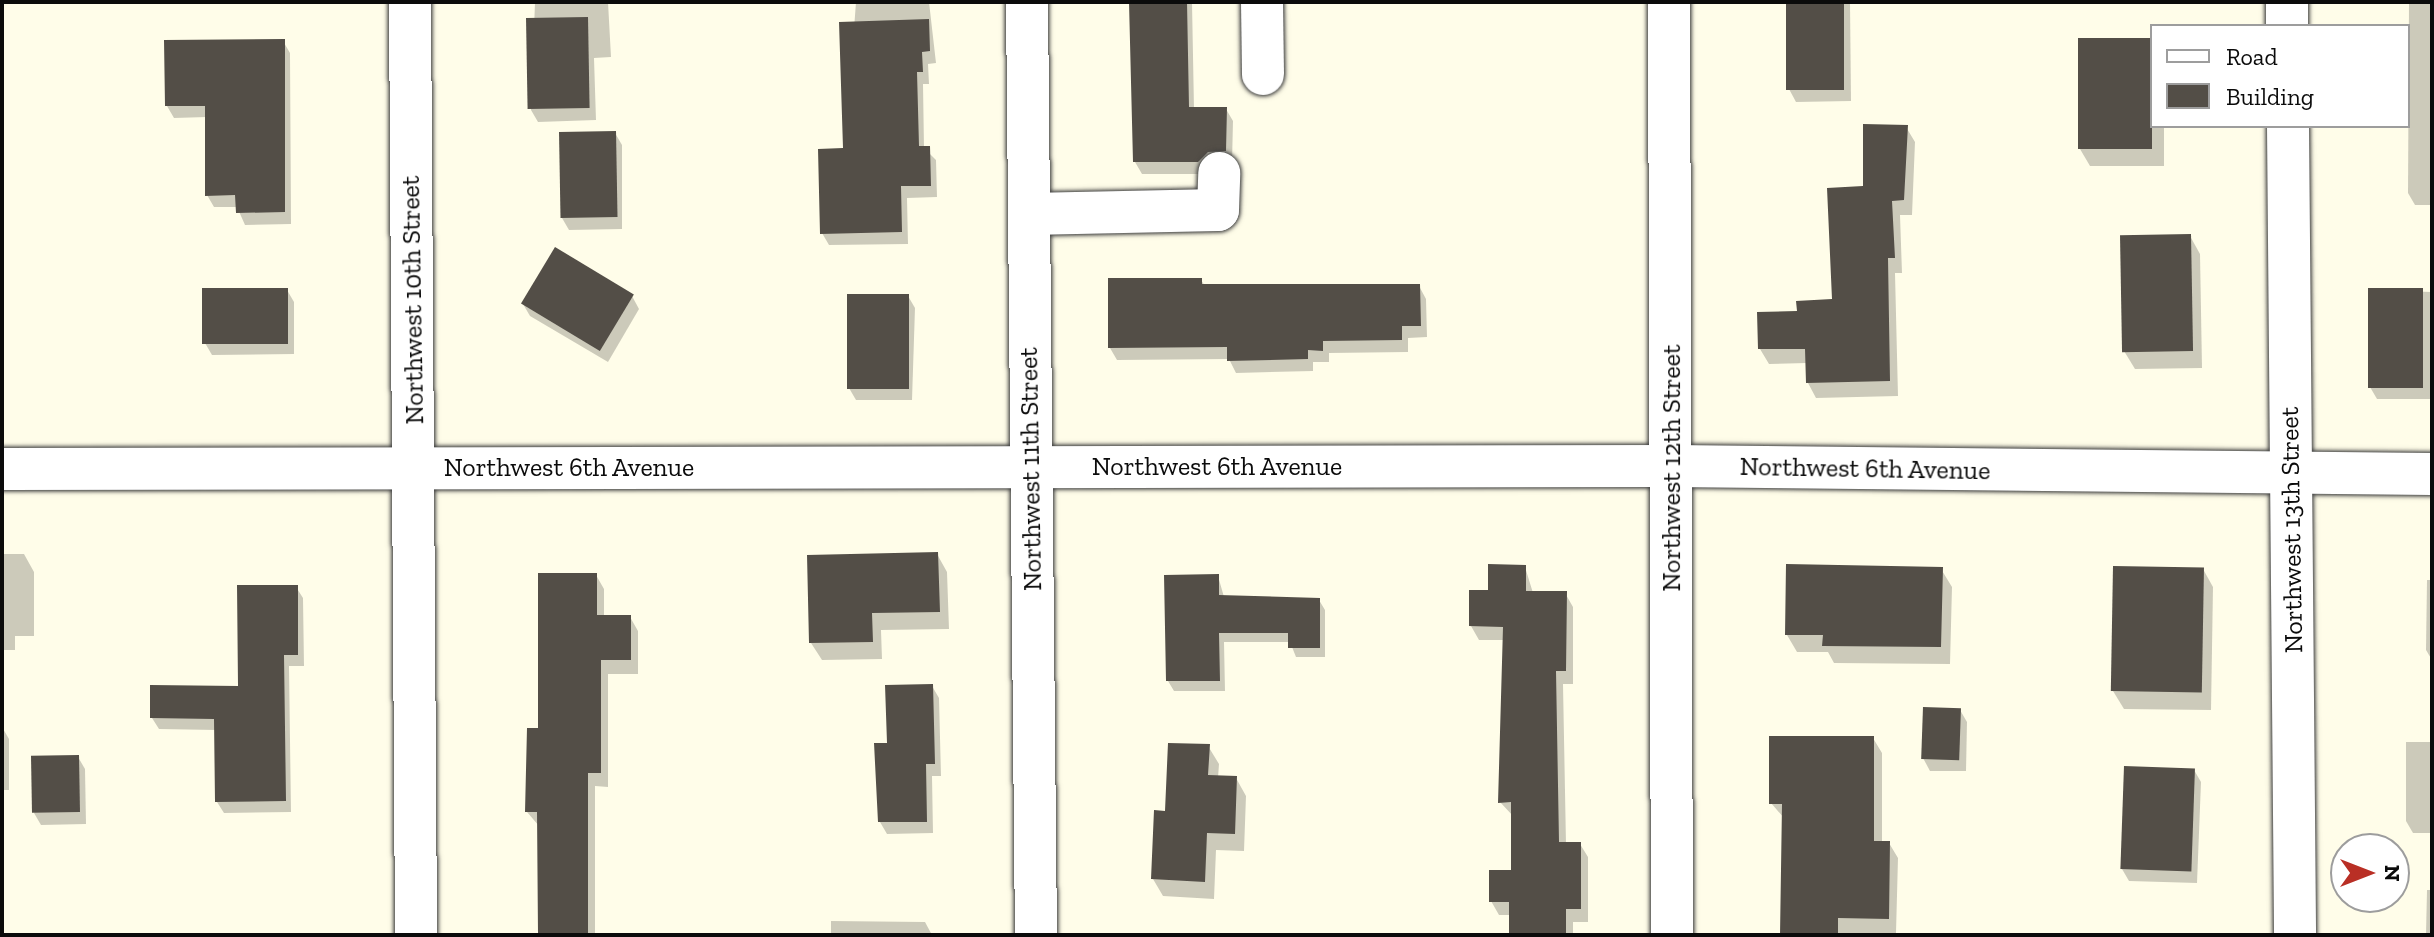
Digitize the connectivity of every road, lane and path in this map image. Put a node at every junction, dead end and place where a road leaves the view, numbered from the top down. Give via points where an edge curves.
1 (410, 2) edge
2 (1027, 2) edge
3 (1262, 2) edge
4 (1669, 2) edge
5 (2287, 2) edge
6 (2287, 24) edge
7 (1263, 74) dead end
8 (2288, 128) edge
9 (1219, 173) dead end
10 (1029, 214) junction
11 (1672, 466) junction
12 (1031, 467) junction
13 (2, 469) edge
14 (415, 469) junction
15 (2292, 474) junction
16 (2432, 474) edge
17 (416, 935) edge
18 (1036, 935) edge
19 (1672, 935) edge
20 (2295, 935) edge

1 - 14 street, Northwest 10th Street
2 - 10 street, Northwest 11th Street
3 - 7 street
4 - 11 street, Northwest 12th Street
5 - 6 street
8 - 15 street, Northwest 13th Street
9 - 10 street via 1218,210
10 - 12 street, Northwest 11th Street
11 - 12 street, Northwest 6th Avenue
11 - 15 street, Northwest 6th Avenue
11 - 19 street, Northwest 12th Street
12 - 14 street, Northwest 6th Avenue
12 - 18 street, Northwest 11th Street
13 - 14 street, Northwest 6th Avenue
14 - 17 street, Northwest 10th Street
15 - 16 street, Northwest 6th Avenue
15 - 20 street, Northwest 13th Street

